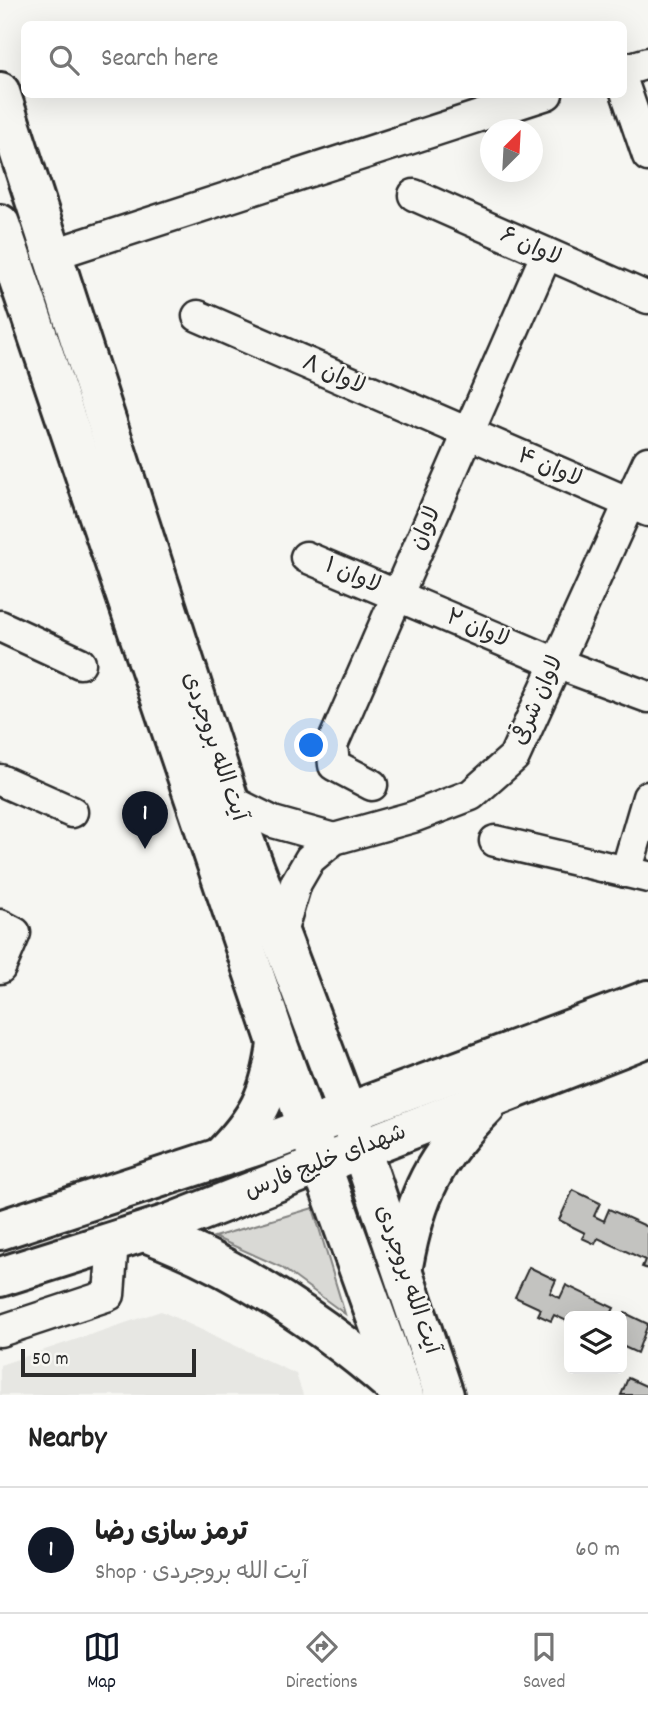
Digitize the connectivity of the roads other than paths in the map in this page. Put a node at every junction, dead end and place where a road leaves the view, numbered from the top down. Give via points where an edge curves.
1 (648, 63) edge
2 (627, 70) edge
3 (0, 92) edge
4 (627, 95) edge
5 (535, 98) edge
6 (648, 156) edge
7 (414, 195) dead end
8 (0, 224) edge
9 (51, 255) junction
10 (546, 255) junction
11 (648, 298) edge
12 (14, 299) edge
13 (198, 316) dead end
14 (468, 435) junction
15 (648, 462) edge
16 (639, 508) edge
17 (306, 557) dead end
18 (398, 596) junction
19 (0, 626) edge
20 (80, 663) dead end
21 (556, 663) junction
22 (648, 696) edge
23 (0, 780) edge
24 (372, 785) dead end
25 (648, 797) edge
26 (229, 800) junction
27 (72, 812) dead end
28 (334, 839) junction
29 (495, 841) dead end
30 (637, 875) edge
31 (8, 929) edge
32 (280, 936) junction
33 (0, 968) edge
34 (648, 1000) edge
35 (313, 1021) junction
36 (648, 1037) edge
37 (277, 1042) junction
38 (422, 1087) junction
39 (493, 1098) junction
40 (347, 1113) junction
41 (307, 1127) junction
42 (361, 1150) junction
43 (221, 1157) junction
44 (321, 1166) junction
45 (386, 1221) junction
46 (0, 1230) edge
47 (129, 1236) junction
48 (346, 1236) junction
49 (402, 1271) junction
50 (0, 1277) edge
51 (0, 1331) edge
52 (403, 1394) edge
53 (444, 1395) edge

1 - 2 street
3 - 9 main road, آیت الله بروجردی
4 - 6 street
5 - 9 street
7 - 10 street, لاوان ۶
8 - 12 main road, آیت الله بروجردی
9 - 26 main road, آیت الله بروجردی
10 - 11 street, لاوان ۶
10 - 14 street, لاوان
12 - 37 main road, آیت الله بروجردی
13 - 14 street, لاوان ۸
14 - 16 street, لاوان ۴
14 - 18 street, لاوان
15 - 16 street, لاوان شرقی
16 - 21 street, لاوان شرقی
17 - 18 street, لاوان ۱
18 - 21 street, لاوان ۲
18 - 24 street, لاوان via 332,745 334,765
19 - 20 street
21 - 22 street
21 - 28 street, لاوان شرقی via 514,757 471,795
23 - 27 street
25 - 30 street
26 - 28 street via 273,822
26 - 32 main road, آیت الله بروجردی
28 - 32 street via 310,859 296,883
29 - 30 street
31 - 33 street
32 - 35 main road, آیت الله بروجردی
34 - 38 main road, شهدای خلیج فارس
35 - 38 main road via 351,1068 370,1079
35 - 40 main road, آیت الله بروجردی
36 - 39 main road, شهدای خلیج فارس
37 - 41 main road, آیت الله بروجردی
37 - 43 main road via 268,1094 258,1115
38 - 40 main road, شهدای خلیج فارس
39 - 42 main road, شهدای خلیج فارس
39 - 49 main road via 435,1164 412,1215
40 - 41 main road, شهدای خلیج فارس
40 - 42 main road, آیت الله بروجردی
41 - 43 main road, شهدای خلیج فارس
41 - 44 main road, آیت الله بروجردی
42 - 44 main road, شهدای خلیج فارس
42 - 45 main road, آیت الله بروجردی
43 - 46 main road, شهدای خلیج فارس
44 - 47 main road, شهدای خلیج فارس
44 - 48 main road, آیت الله بروجردی
45 - 48 main road via 362,1223
45 - 49 main road, آیت الله بروجردی
47 - 50 main road, شهدای خلیج فارس
47 - 51 street via 109,1295
47 - 52 main road via 181,1246 243,1277 313,1319
48 - 52 main road, آیت الله بروجردی
49 - 53 main road, آیت الله بروجردی

